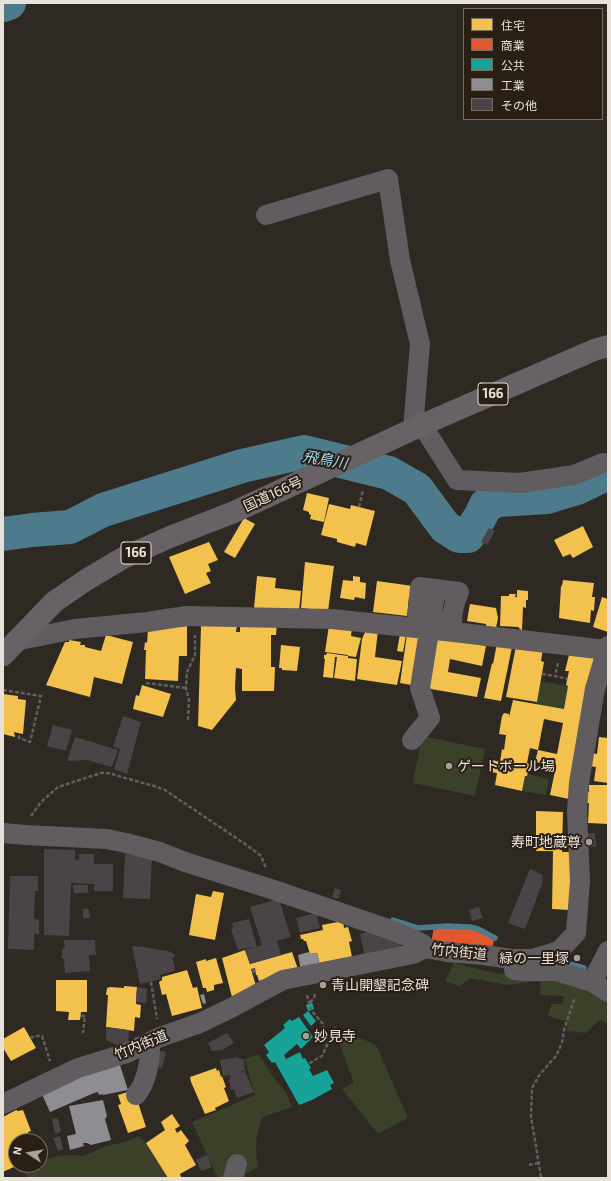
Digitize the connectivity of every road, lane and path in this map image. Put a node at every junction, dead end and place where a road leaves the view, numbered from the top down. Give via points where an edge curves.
1 (266, 215) dead end
2 (608, 346) edge
3 (417, 427) junction
4 (603, 463) dead end
5 (363, 490) dead end
6 (359, 507) dead end
7 (435, 594) dead end
8 (195, 616) junction
9 (430, 625) junction
10 (9, 648) edge
11 (607, 649) edge
12 (542, 674) dead end
13 (556, 676) dead end
14 (146, 683) dead end
15 (186, 688) junction
16 (3, 690) edge
17 (188, 720) dead end
18 (19, 733) dead end
19 (412, 740) dead end
20 (3, 833) edge
21 (26, 835) junction
22 (268, 888) junction
23 (425, 948) junction
24 (608, 951) edge
25 (447, 952) junction
26 (151, 982) dead end
27 (600, 987) edge
28 (310, 1002) dead end
29 (81, 1016) dead end
30 (568, 1019) dead end
31 (83, 1033) dead end
32 (30, 1038) dead end
33 (155, 1040) junction
34 (308, 1064) dead end
35 (57, 1078) junction
36 (136, 1095) dead end
37 (3, 1104) edge
38 (538, 1162) junction
39 (529, 1165) dead end
40 (541, 1177) dead end

1 - 3 street via 388,179 400,260 420,344
2 - 3 highway, 国道166号 / 166
3 - 4 street via 457,480 520,483 574,475
3 - 10 highway, 国道166号 / 166 via 234,512 123,558 54,602
5 - 6 path
7 - 9 street
8 - 9 street via 332,619
8 - 10 street via 75,629
8 - 15 path via 195,655 187,672
9 - 11 street
9 - 19 street via 420,688 430,718
11 - 25 street, 竹内街道 via 595,689 579,783 577,811 580,881 576,933 559,951 532,959
12 - 13 path
14 - 15 path
15 - 17 path via 190,700
16 - 18 path via 41,696 30,742 19,738
20 - 21 street
21 - 22 street via 107,839 160,852
21 - 22 path via 32,813 58,787 108,772 165,790 248,846 261,856 269,872
22 - 23 street via 398,932 423,944
23 - 25 street, 竹内街道
23 - 33 street, 竹内街道 via 413,954 283,980 200,1023
24 - 27 street
25 - 27 street via 477,964 520,971 556,971
26 - 33 path
28 - 34 path via 311,1010 323,1024 327,1045 322,1056
29 - 31 path via 85,1016
30 - 38 path via 556,1056 532,1088 531,1116
32 - 35 path via 42,1036
33 - 35 street, 竹内街道
33 - 36 street via 146,1074
35 - 37 street, 竹内街道
38 - 39 path
38 - 40 path

